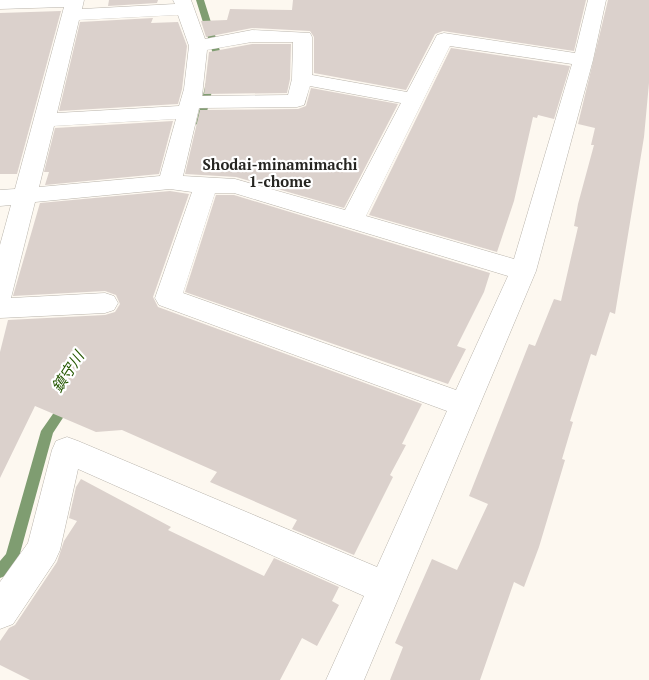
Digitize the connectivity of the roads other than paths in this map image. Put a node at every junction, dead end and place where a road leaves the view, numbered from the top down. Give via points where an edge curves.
1 (597, 0) edge
2 (0, 4) edge
3 (74, 5) edge
4 (183, 5) edge
5 (209, 44) junction
6 (583, 60) junction
7 (302, 79) junction
8 (414, 99) junction
9 (198, 105) junction
10 (45, 120) junction
11 (170, 182) junction
12 (206, 186) junction
13 (25, 197) junction
14 (0, 198) edge
15 (352, 220) junction
16 (523, 271) junction
17 (0, 294) edge
18 (104, 303) dead end
19 (0, 308) edge
20 (463, 405) junction
21 (385, 588) junction
22 (0, 612) edge
23 (345, 680) edge

1 - 6 street
2 - 3 street
3 - 4 street
3 - 10 street
4 - 5 street
5 - 7 street via 252,36 303,37
5 - 9 street
6 - 8 street via 444,39
6 - 16 street
7 - 8 street
7 - 9 street via 297,101
8 - 15 street
9 - 10 street
9 - 11 street
10 - 13 street
11 - 12 street
11 - 13 street
12 - 15 street via 235,186
12 - 20 street via 168,298
13 - 14 street
13 - 17 street
15 - 16 street
16 - 20 street
18 - 19 street
20 - 21 street
21 - 22 street via 66,450 43,550
21 - 23 street

